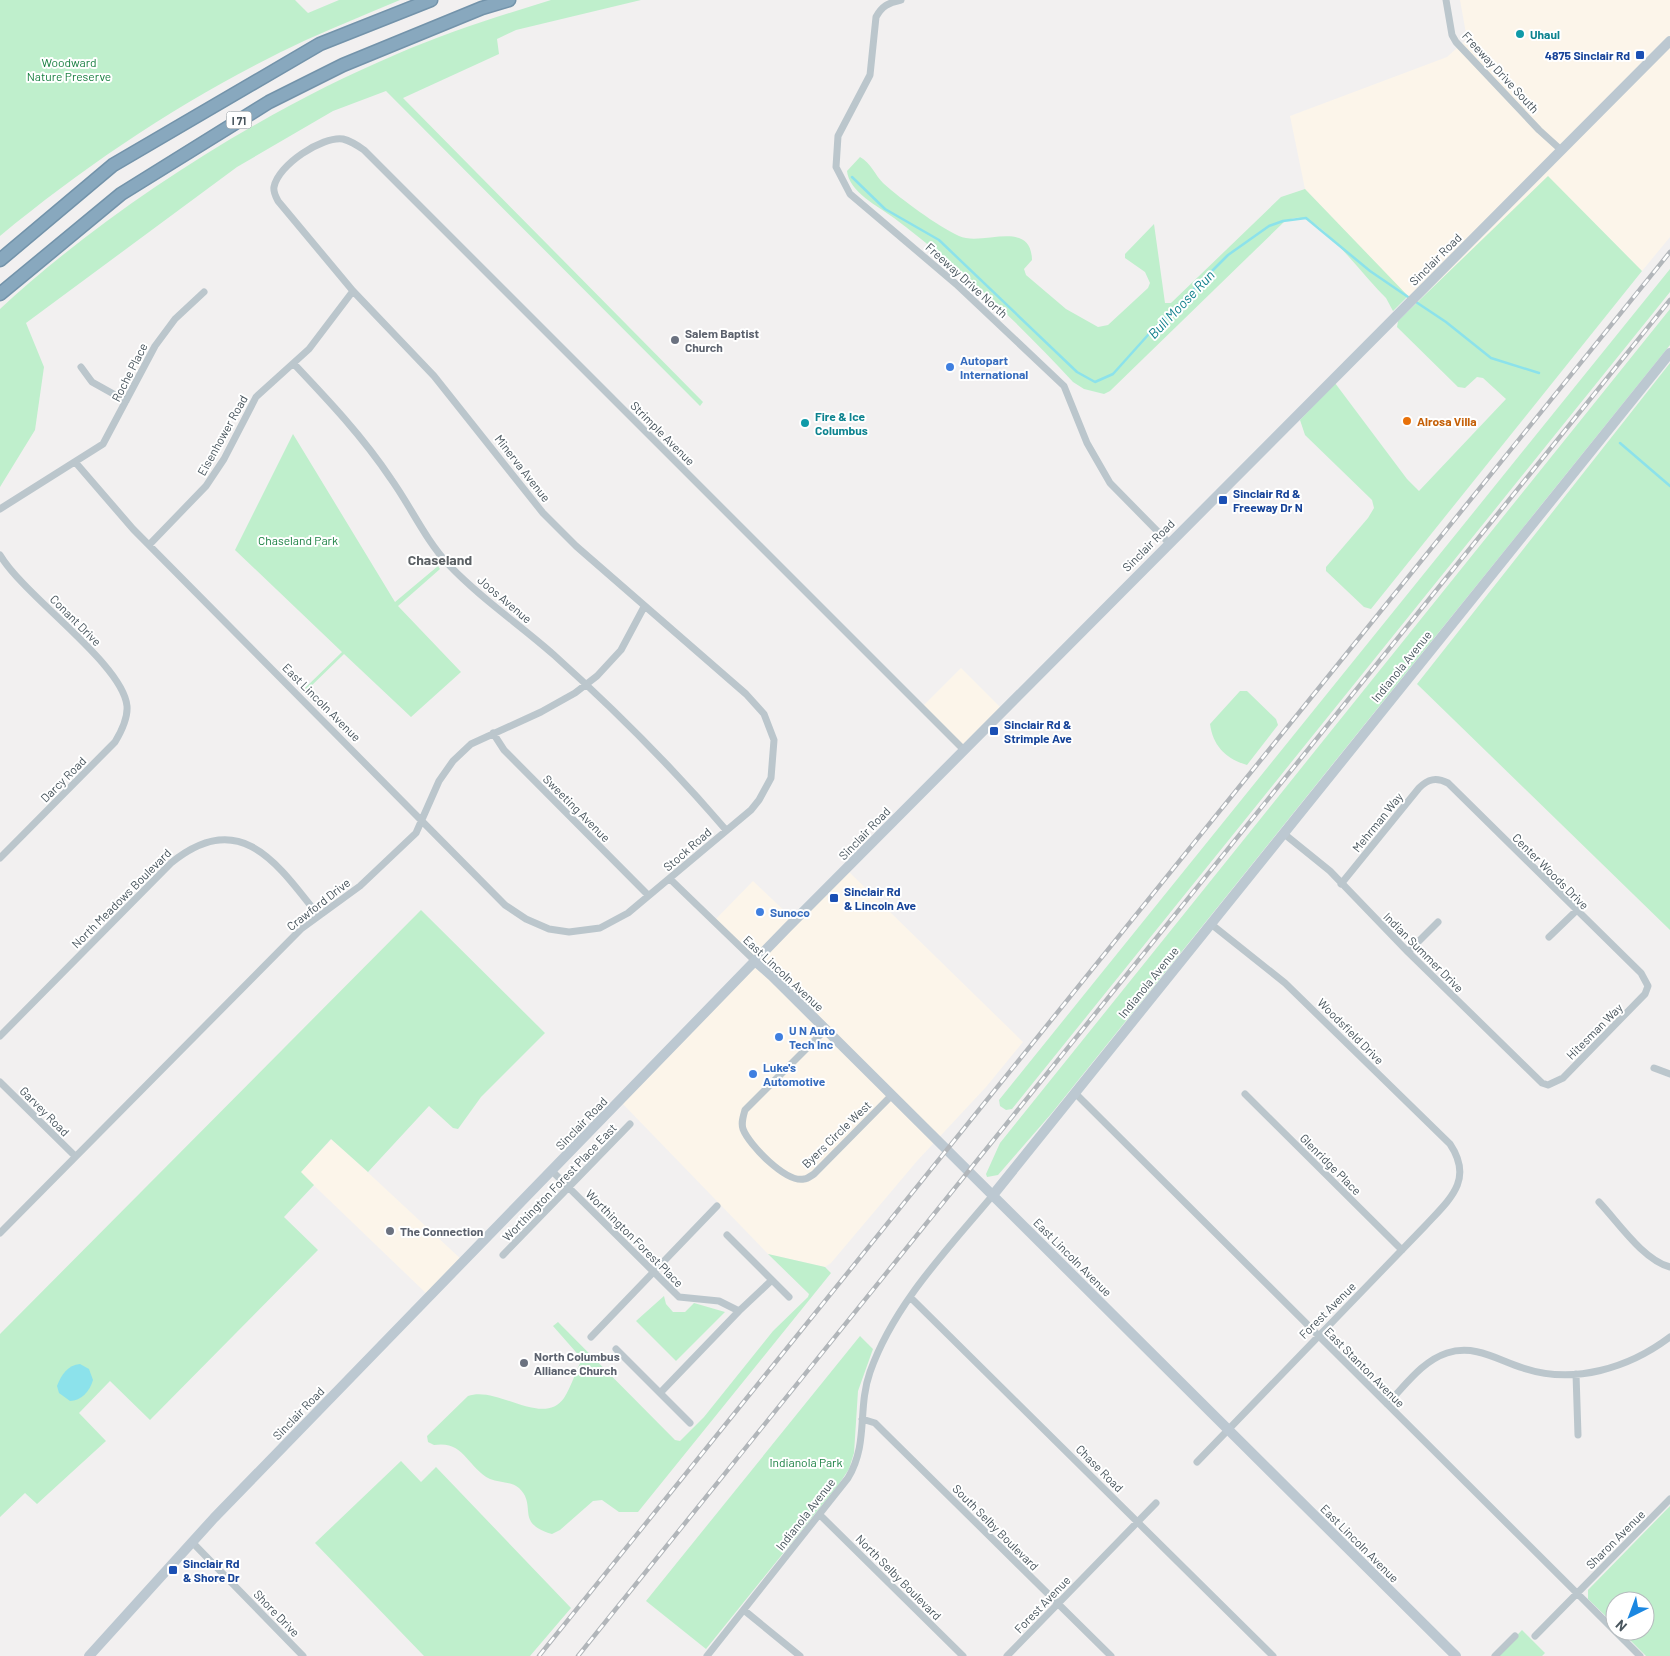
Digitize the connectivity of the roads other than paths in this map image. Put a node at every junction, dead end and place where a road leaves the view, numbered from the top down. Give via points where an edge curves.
1 (431, 0) edge
2 (509, 0) edge
3 (900, 0) edge
4 (1446, 0) edge
5 (1670, 41) edge
6 (1560, 149) junction
7 (273, 190) joint
8 (0, 260) edge
9 (353, 291) junction
10 (204, 292) dead end
11 (0, 294) edge
12 (1670, 353) edge
13 (294, 364) junction
14 (81, 366) dead end
15 (126, 402) junction
16 (76, 463) junction
17 (0, 509) edge
18 (1168, 542) junction
19 (149, 545) junction
20 (0, 555) edge
21 (644, 607) junction
22 (586, 684) junction
23 (127, 707) joint
24 (493, 733) junction
25 (774, 740) joint
26 (963, 749) junction
27 (1433, 779) joint
28 (422, 820) junction
29 (726, 830) junction
30 (1283, 833) junction
31 (0, 858) edge
32 (670, 879) junction
33 (1340, 884) junction
34 (648, 895) junction
35 (1576, 911) junction
36 (318, 915) junction
37 (1438, 922) dead end
38 (1211, 924) junction
39 (569, 932) joint
40 (1549, 937) dead end
41 (1408, 952) junction
42 (755, 961) junction
43 (1648, 986) joint
44 (826, 1029) junction
45 (0, 1036) edge
46 (1654, 1068) dead end
47 (1670, 1074) edge
48 (0, 1082) edge
49 (1548, 1085) joint
50 (1075, 1093) junction
51 (892, 1094) junction
52 (1245, 1094) dead end
53 (630, 1124) dead end
54 (74, 1156) junction
55 (1461, 1168) joint
56 (552, 1171) junction
57 (568, 1187) junction
58 (993, 1195) junction
59 (1599, 1202) dead end
60 (717, 1206) dead end
61 (0, 1233) edge
62 (727, 1235) dead end
63 (1402, 1250) junction
64 (504, 1255) dead end
65 (1670, 1267) edge
66 (654, 1272) junction
67 (772, 1280) junction
68 (789, 1297) dead end
69 (910, 1297) junction
70 (739, 1311) junction
71 (1318, 1335) junction
72 (591, 1336) dead end
73 (1670, 1337) edge
74 (616, 1349) dead end
75 (1576, 1374) junction
76 (661, 1392) junction
77 (1387, 1404) junction
78 (862, 1419) junction
79 (690, 1423) dead end
80 (1227, 1428) junction
81 (1578, 1435) dead end
82 (1197, 1462) dead end
83 (1670, 1499) edge
84 (1156, 1503) dead end
85 (820, 1515) junction
86 (1138, 1521) junction
87 (192, 1542) junction
88 (1577, 1594) junction
89 (1058, 1603) junction
90 (745, 1611) junction
91 (1515, 1636) dead end
92 (1535, 1636) dead end
93 (89, 1656) edge
94 (303, 1656) edge
95 (707, 1656) edge
96 (800, 1656) edge
97 (963, 1656) edge
98 (1007, 1656) edge
99 (1111, 1656) edge
100 (1273, 1656) edge
101 (1456, 1656) edge
102 (1495, 1656) edge
103 (1640, 1656) edge

1 - 8 highway, I 71 via 320,44 113,165
2 - 11 highway, I 71 via 343,65 269,102 121,194
3 - 18 street, Freeway Drive North via 888,3 876,17 870,75 838,136 836,166 850,194 956,284 1064,386 1087,443 1110,483
4 - 6 street, Freeway Drive South via 1456,42
5 - 6 main road, Sinclair Road
6 - 18 main road, Sinclair Road
7 - 9 street, Minerva Avenue via 278,201
7 - 26 street, Strimple Avenue via 276,178 292,161 322,142 342,139 364,150
9 - 13 street, Eisenhower Road
9 - 21 street, Minerva Avenue via 434,376 544,512 576,546
10 - 15 street, Roche Place via 164,332
12 - 30 main road, Indianola Avenue
13 - 19 street, Eisenhower Road via 256,397 206,486
13 - 22 street, Joos Avenue via 338,409 392,479 446,562
14 - 15 street via 92,382
15 - 16 street, Roche Place via 103,444
16 - 17 street, Roche Place
16 - 19 street, East Lincoln Avenue
18 - 26 main road, Sinclair Road
19 - 28 street, East Lincoln Avenue
20 - 23 street, Conant Drive via 17,577 107,667 120,685
21 - 22 street, Crawford Drive via 621,650
21 - 25 street, Minerva Avenue via 746,694 764,714
22 - 24 street, Crawford Drive via 541,712
22 - 29 street, Joos Avenue via 657,754
23 - 31 street, Darcy Road via 115,742
24 - 28 street, Crawford Drive via 471,744 453,760 439,781
24 - 34 street, Sweeting Avenue via 504,750
25 - 29 street, Stock Road via 771,778 751,810
26 - 42 main road, Sinclair Road
27 - 33 street, Mehrman Way via 1418,788
27 - 35 street, Center Woods Drive via 1448,783
28 - 36 street, Crawford Drive via 416,833 377,871
28 - 39 street, East Lincoln Avenue via 505,905 548,930
29 - 32 street, Stock Road
30 - 33 street, Indian Summer Drive via 1330,871
30 - 38 main road, Indianola Avenue
32 - 34 street, Stock Road
32 - 42 street, East Lincoln Avenue
33 - 41 street, Indian Summer Drive
34 - 39 street, Stock Road via 628,913 600,928
35 - 40 street
35 - 43 street, Center Woods Drive via 1641,973
36 - 45 street, North Meadows Boulevard via 288,876 261,851 226,840 196,846 171,863
36 - 54 street, Crawford Drive via 283,946
37 - 41 street
38 - 50 main road, Indianola Avenue
38 - 55 street, Woodsfield Drive via 1314,1010 1450,1144
41 - 49 street, Indian Summer Drive via 1536,1079
42 - 44 main road, East Lincoln Avenue
42 - 56 main road, Sinclair Road
43 - 49 street, Hitesman Way via 1640,1001 1563,1078
44 - 51 main road, East Lincoln Avenue
44 - 51 street, Byers Circle West via 744,1110 742,1127 746,1136 767,1160 793,1178 804,1179 814,1174
46 - 47 street
48 - 54 street, Garvey Road
50 - 58 main road, Indianola Avenue
50 - 71 street, East Stanton Avenue
51 - 58 main road, East Lincoln Avenue
52 - 63 street, Glenridge Place
53 - 57 street, Worthington Forest Place East
54 - 61 street, Crawford Drive
55 - 63 street, Forest Avenue via 1459,1183 1452,1196
56 - 57 street, Worthington Forest Place
56 - 87 main road, Sinclair Road
57 - 64 street, Worthington Forest Place East
57 - 66 street, Worthington Forest Place
58 - 69 street, Indianola Avenue
58 - 80 main road, East Lincoln Avenue
59 - 65 street via 1646,1254 1660,1265
60 - 66 street
62 - 67 street
63 - 71 street, Forest Avenue
66 - 70 street, Worthington Forest Place via 679,1297 719,1301
66 - 72 street
67 - 68 street
67 - 70 street
69 - 78 street, Indianola Avenue via 875,1358 863,1395
69 - 86 street, Chase Road
70 - 76 street
71 - 77 street, East Stanton Avenue
71 - 80 street, Forest Avenue
73 - 75 street via 1637,1359
74 - 76 street
75 - 77 street via 1525,1369 1490,1355 1457,1350 1427,1363
75 - 81 street
76 - 79 street
77 - 88 street, East Stanton Avenue
78 - 85 street, Indianola Avenue via 862,1442 854,1468
78 - 89 street, South Selby Boulevard via 883,1430
80 - 82 street, Forest Avenue
80 - 101 main road, East Lincoln Avenue
83 - 88 street, Sharon Avenue
84 - 86 street, Forest Avenue
85 - 90 street, Indianola Avenue
85 - 97 street, North Selby Boulevard
86 - 89 street, Forest Avenue
86 - 100 street, Chase Road
87 - 93 main road, Sinclair Road
87 - 94 street, Shore Drive
88 - 92 street, Sharon Avenue
88 - 103 street, East Stanton Avenue
89 - 98 street, Forest Avenue
89 - 99 street, South Selby Boulevard
90 - 95 street, Indianola Avenue
90 - 96 street
91 - 102 street

